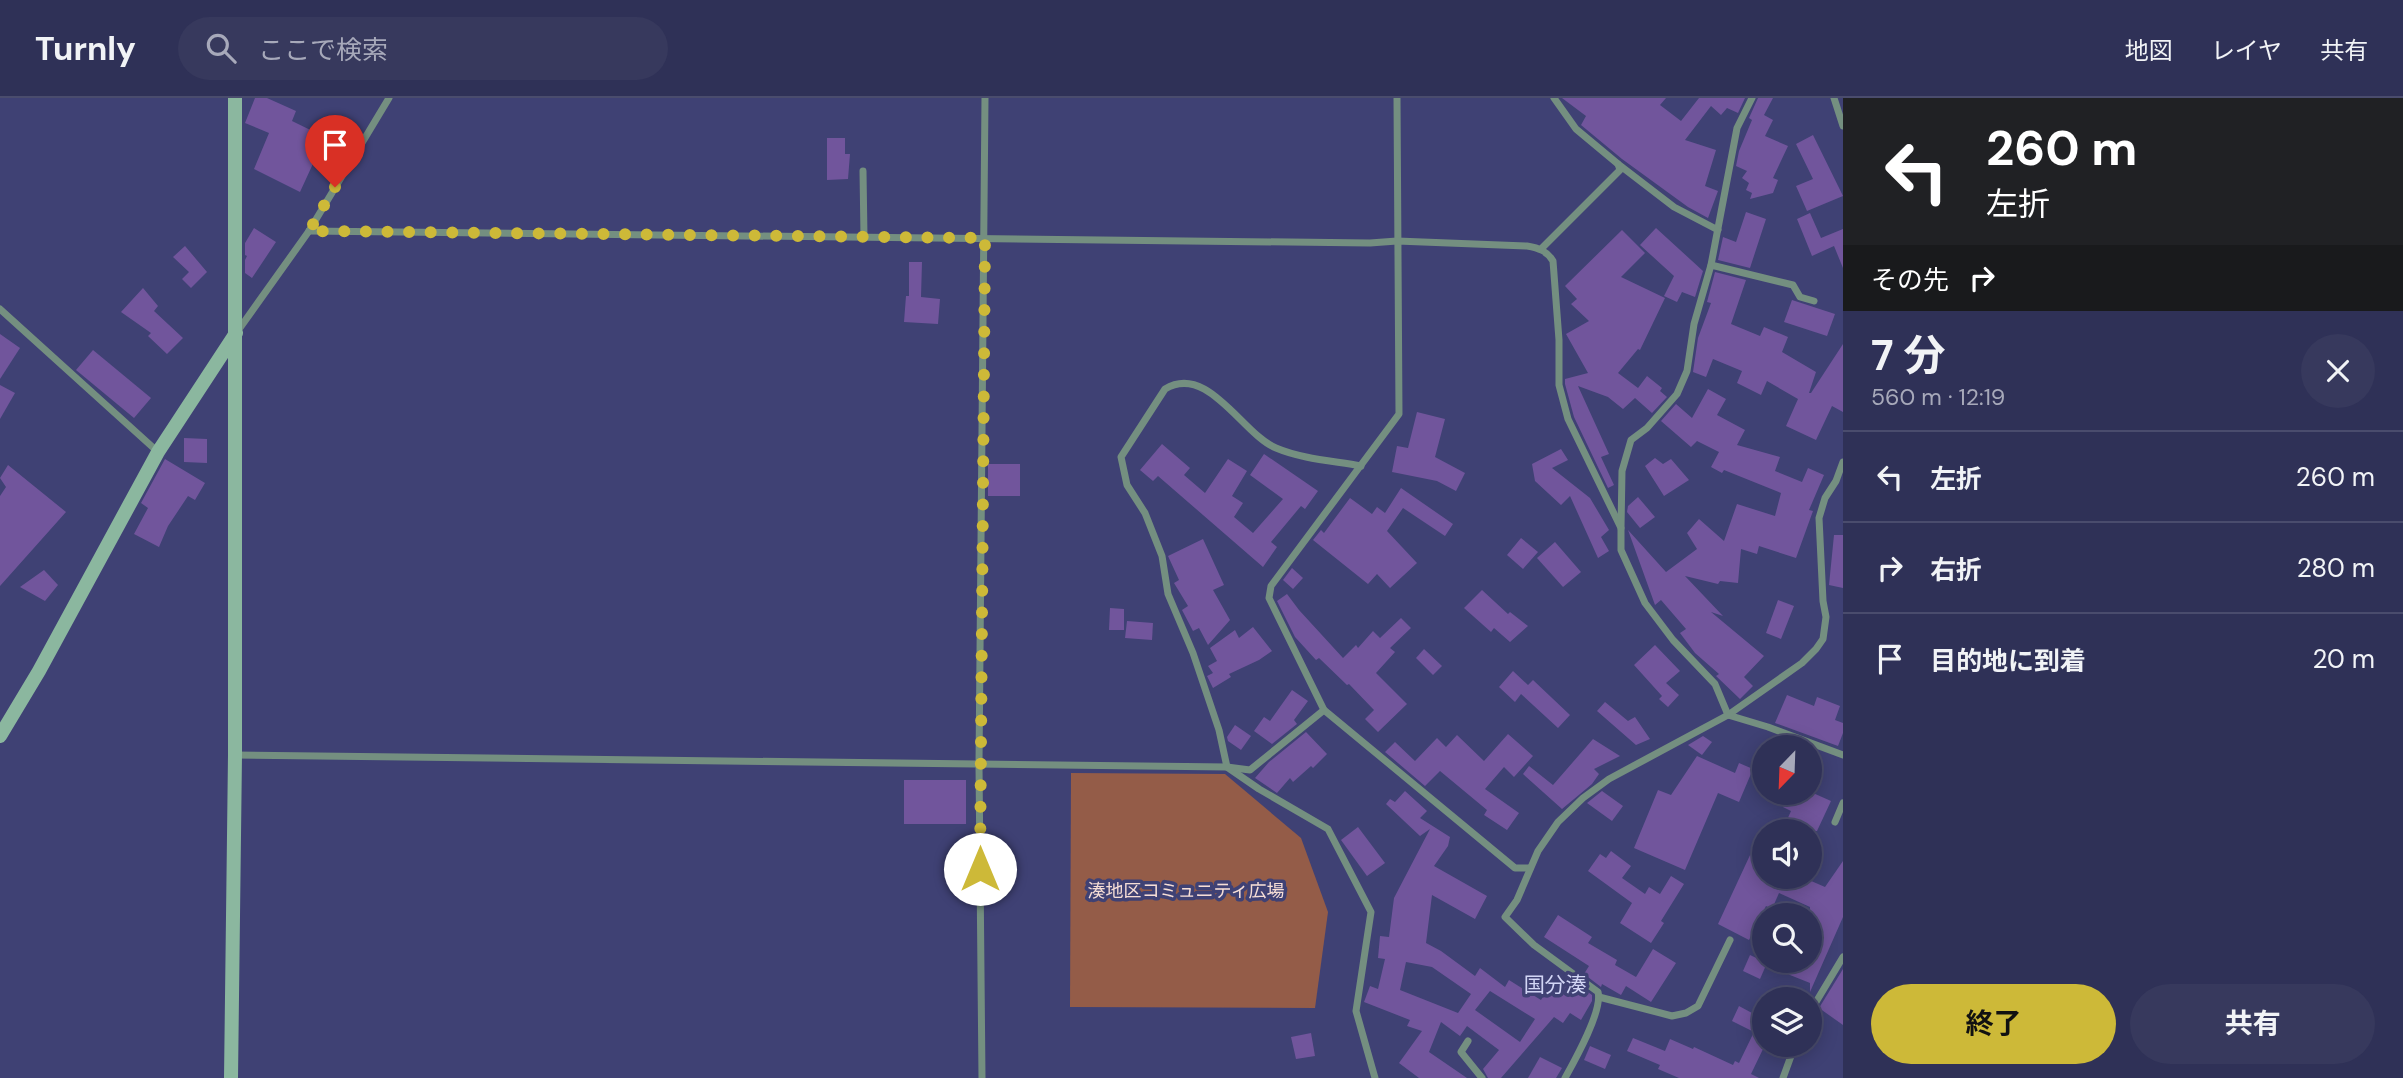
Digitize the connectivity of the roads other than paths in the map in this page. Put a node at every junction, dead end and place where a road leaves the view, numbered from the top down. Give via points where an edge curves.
1 (235, 98) edge
2 (389, 98) edge
3 (985, 98) edge
4 (1397, 98) edge
5 (1554, 98) edge
6 (1752, 98) edge
7 (1834, 98) edge
8 (1843, 126) edge
9 (1618, 164) junction
10 (863, 171) dead end
11 (1717, 230) junction
12 (309, 231) junction
13 (864, 237) junction
14 (985, 238) junction
15 (1397, 241) junction
16 (1541, 249) junction
17 (1711, 265) junction
18 (1814, 301) dead end
19 (0, 309) edge
20 (237, 333) junction
21 (158, 452) junction
22 (1843, 462) edge
23 (1362, 466) junction
24 (1621, 528) junction
25 (1324, 710) junction
26 (1727, 715) junction
27 (0, 736) edge
28 (235, 755) junction
29 (1843, 755) edge
30 (979, 765) junction
31 (1227, 767) junction
32 (1843, 803) edge
33 (1835, 822) dead end
34 (1530, 868) junction
35 (1730, 940) dead end
36 (1843, 957) edge
37 (1822, 992) edge
38 (1599, 997) junction
39 (1468, 1041) dead end
40 (1791, 1057) edge
41 (231, 1078) edge
42 (982, 1078) edge
43 (1375, 1078) edge
44 (1482, 1078) edge
45 (1565, 1078) edge
46 (1783, 1078) edge

1 - 20 street
2 - 12 street
3 - 14 street
4 - 15 street
5 - 9 street via 1576,129
6 - 11 street via 1737,128
7 - 8 street
9 - 11 street via 1674,207
9 - 16 street via 1620,170 1611,180
10 - 13 street
11 - 17 street
12 - 13 street
12 - 20 street
13 - 14 street
14 - 15 street
14 - 30 street
15 - 16 street
15 - 23 street via 1399,414
16 - 24 street via 1553,261 1559,385 1568,419
17 - 18 street via 1793,285 1800,297
17 - 24 street via 1694,324 1687,371 1677,394 1631,440 1622,471
19 - 21 street
20 - 21 street
20 - 28 street
21 - 27 street
22 - 26 street via 1819,518 1826,617 1823,639 1802,663
23 - 25 street via 1271,586 1269,598
23 - 31 street via 1276,448 1260,439 1209,390 1174,383 1165,388 1121,457 1127,485 1145,513 1162,556 1168,594 1193,653
24 - 26 street via 1621,550 1646,603 1673,640 1716,684
25 - 31 street via 1251,770
25 - 34 street via 1515,868
26 - 29 street
26 - 34 street via 1583,798 1558,822
28 - 30 street
28 - 41 street
30 - 31 street
30 - 42 street
31 - 43 street via 1328,829 1371,912 1356,1011
32 - 33 street
34 - 38 street via 1505,917
35 - 38 street via 1698,1006 1686,1013 1672,1016
36 - 37 street
38 - 45 street via 1590,1029
39 - 44 street via 1461,1052
40 - 46 street

